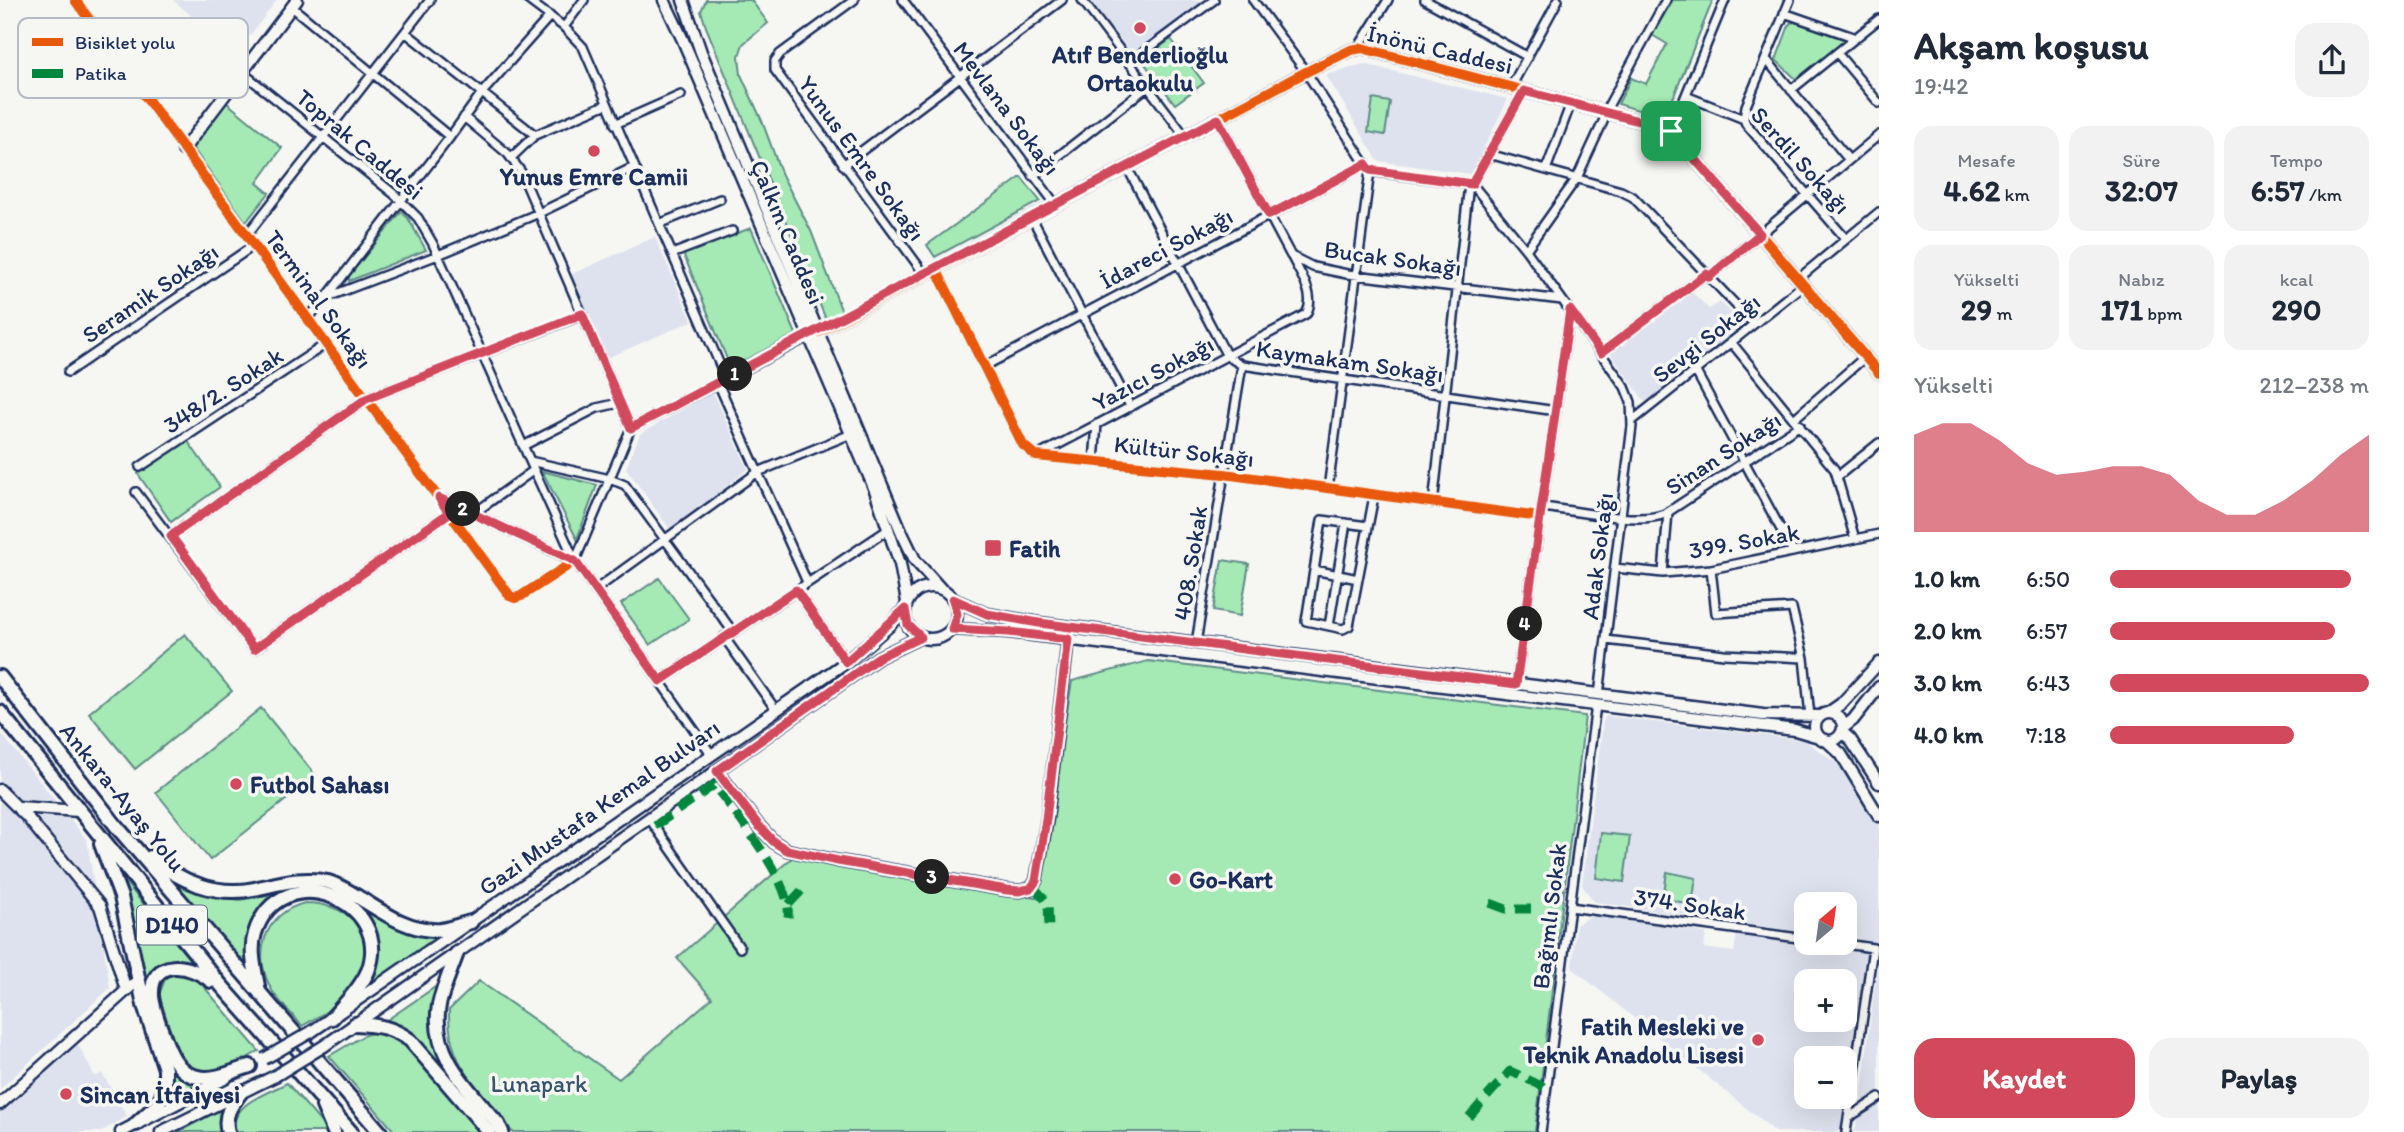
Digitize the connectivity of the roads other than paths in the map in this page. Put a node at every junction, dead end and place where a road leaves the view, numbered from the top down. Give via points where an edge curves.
1 (75, 0) edge
2 (430, 0) edge
3 (528, 0) edge
4 (584, 0) edge
5 (664, 0) edge
6 (683, 0) edge
7 (693, 0) edge
8 (854, 0) edge
9 (903, 0) edge
10 (1062, 0) edge
11 (1082, 0) edge
12 (1213, 0) edge
13 (1254, 0) edge
14 (1388, 0) edge
15 (1424, 0) edge
16 (1558, 0) edge
17 (1667, 0) edge
18 (1725, 0) edge
19 (1790, 0) edge
20 (293, 3) edge
21 (1784, 13) junction
22 (689, 15) junction
23 (550, 16) junction
24 (88, 18) edge
25 (1879, 20) edge
26 (564, 27) junction
27 (405, 32) junction
28 (1856, 38) junction
29 (1358, 48) junction
30 (1837, 53) junction
31 (1528, 57) junction
32 (1766, 59) junction
33 (1129, 63) junction
34 (248, 64) edge
35 (1306, 72) junction
36 (372, 74) junction
37 (248, 77) edge
38 (960, 77) junction
39 (1147, 87) junction
40 (1511, 87) junction
41 (1791, 90) junction
42 (1524, 91) junction
43 (481, 94) junction
44 (681, 95) dead end
45 (1686, 96) junction
46 (146, 98) edge
47 (222, 98) edge
48 (1571, 103) junction
49 (1879, 103) edge
50 (607, 104) junction
51 (1606, 112) junction
52 (464, 117) junction
53 (1218, 119) junction
54 (1744, 119) junction
55 (615, 124) junction
56 (1671, 131) junction
57 (536, 135) junction
58 (1879, 135) edge
59 (1185, 136) junction
60 (323, 137) junction
61 (450, 137) junction
62 (183, 150) junction
63 (1489, 154) junction
64 (511, 158) junction
65 (1849, 160) junction
66 (843, 165) junction
67 (634, 167) junction
68 (1127, 167) junction
69 (1368, 167) junction
70 (1546, 170) junction
71 (1033, 176) junction
72 (1577, 178) junction
73 (1471, 184) junction
74 (1808, 195) junction
75 (720, 199) dead end
76 (402, 201) junction
77 (1056, 205) junction
78 (1879, 212) edge
79 (539, 213) junction
80 (1269, 215) junction
81 (1031, 218) junction
82 (659, 224) junction
83 (732, 231) dead end
84 (1760, 234) junction
85 (246, 236) junction
86 (1846, 239) junction
87 (253, 246) junction
88 (1526, 250) junction
89 (672, 254) junction
90 (438, 255) junction
91 (1292, 256) junction
92 (1178, 263) junction
93 (936, 269) junction
94 (925, 275) junction
95 (1356, 275) junction
96 (1708, 276) junction
97 (1801, 282) junction
98 (1457, 287) junction
99 (326, 298) junction
100 (1562, 300) junction
101 (1570, 310) junction
102 (582, 314) junction
103 (1082, 314) junction
104 (307, 320) junction
105 (1754, 324) junction
106 (814, 334) junction
107 (1731, 342) junction
108 (326, 345) junction
109 (482, 353) junction
110 (1601, 353) junction
111 (1227, 356) junction
112 (1865, 357) junction
113 (1242, 365) junction
114 (985, 366) junction
115 (1696, 370) junction
116 (68, 372) dead end
117 (1879, 373) edge
118 (1342, 380) junction
119 (722, 381) junction
120 (1445, 395) junction
121 (366, 399) junction
122 (619, 403) junction
123 (1130, 407) junction
124 (1556, 411) junction
125 (1632, 421) junction
126 (1798, 422) junction
127 (1097, 424) junction
128 (631, 428) junction
129 (851, 434) junction
130 (1879, 443) edge
131 (523, 446) junction
132 (1036, 456) junction
133 (1745, 460) junction
134 (530, 461) junction
135 (1094, 462) junction
136 (141, 467) dead end
137 (534, 470) junction
138 (758, 472) junction
139 (1224, 474) junction
140 (1838, 476) junction
141 (610, 479) junction
142 (1328, 489) junction
143 (136, 492) dead end
144 (1374, 496) junction
145 (439, 498) junction
146 (1433, 504) junction
147 (1542, 507) junction
148 (1668, 512) junction
149 (449, 513) junction
150 (473, 514) junction
151 (1621, 516) junction
152 (1540, 517) junction
153 (1346, 523) junction
154 (1368, 526) junction
155 (889, 529) junction
156 (1879, 534) edge
157 (171, 536) junction
158 (666, 539) junction
159 (1855, 539) junction
160 (1793, 552) junction
161 (575, 561) junction
162 (1615, 569) junction
163 (1712, 569) junction
164 (1314, 570) junction
165 (1663, 573) junction
166 (1337, 575) junction
167 (1358, 579) junction
168 (807, 583) junction
169 (940, 588) junction
170 (595, 590) junction
171 (796, 590) junction
172 (953, 599) junction
173 (906, 605) junction
174 (1329, 626) junction
175 (952, 629) junction
176 (733, 632) junction
177 (724, 637) junction
178 (921, 637) junction
179 (1068, 639) junction
180 (1606, 640) junction
181 (1196, 643) junction
182 (1804, 658) junction
183 (846, 662) junction
184 (1879, 663) edge
185 (0, 677) edge
186 (660, 681) junction
187 (1516, 684) junction
188 (1879, 687) edge
189 (1598, 700) junction
190 (776, 710) junction
191 (0, 712) edge
192 (1819, 715) junction
193 (1843, 730) junction
194 (1823, 738) junction
195 (712, 755) junction
196 (717, 771) junction
197 (1879, 783) edge
198 (0, 790) edge
199 (17, 807) junction
200 (79, 811) junction
201 (1879, 816) edge
202 (649, 818) junction
203 (117, 827) junction
204 (97, 834) junction
205 (1570, 907) junction
206 (471, 922) junction
207 (1794, 937) edge
208 (1857, 946) edge
209 (740, 948) dead end
210 (457, 953) junction
211 (138, 980) junction
212 (126, 990) junction
213 (260, 992) junction
214 (239, 1005) junction
215 (332, 1018) junction
216 (355, 1024) junction
217 (250, 1066) junction
218 (314, 1090) junction
219 (241, 1092) junction
220 (1879, 1098) edge
221 (0, 1104) edge
222 (1848, 1118) junction
223 (136, 1124) junction
224 (121, 1132) edge
225 (161, 1132) edge
226 (228, 1132) edge
227 (334, 1132) edge
228 (351, 1132) edge
229 (380, 1132) edge
230 (489, 1132) edge
231 (502, 1132) edge
232 (1542, 1132) edge
233 (1846, 1132) edge

1 - 24 street, Terminal Sokağı
2 - 27 street
3 - 23 street
4 - 26 street
5 - 106 main road, Çalkın Caddesi
6 - 22 main road, Çalkın Caddesi
7 - 22 main road
8 - 66 street, Yunus Emre Sokağı via 775,62 777,75
9 - 38 street, Mevlana Sokağı
10 - 38 street
11 - 33 street
12 - 33 street
13 - 35 street
14 - 29 street
15 - 31 street
16 - 31 street
17 - 51 street
18 - 45 street
19 - 21 street
20 - 34 main road
20 - 36 street
21 - 28 street
21 - 32 street
22 - 106 main road, Çalkın Caddesi
23 - 26 street
23 - 43 street
25 - 28 street
26 - 50 street via 583,47
27 - 36 street
27 - 43 street
28 - 30 street
29 - 35 main road, İnönü Caddesi
29 - 40 main road, İnönü Caddesi
30 - 41 street
30 - 49 street
31 - 40 street
32 - 41 street
32 - 54 street
33 - 39 street
35 - 53 main road, İnönü Caddesi
35 - 69 street
36 - 60 street
36 - 61 street
37 - 60 street, Toprak Caddesi
38 - 66 street
38 - 71 street, Mevlana Sokağı
39 - 59 street
39 - 71 street
40 - 42 main road, İnönü Caddesi
41 - 65 street
42 - 48 main road, İnönü Caddesi
42 - 63 street
43 - 52 street
43 - 57 street
44 - 55 street
45 - 54 street, Serdil Sokağı
45 - 56 street
46 - 62 street, Terminal Sokağı
47 - 62 main road
48 - 51 main road, İnönü Caddesi
48 - 70 street
50 - 55 street
50 - 57 street
51 - 56 main road, İnönü Caddesi
51 - 72 street
52 - 61 street
52 - 64 street
53 - 59 main road, İnönü Caddesi
53 - 80 street, Bucak Sokağı
54 - 74 street, Serdil Sokağı
55 - 67 street
56 - 84 main road
57 - 64 street
58 - 65 street
59 - 68 main road, İnönü Caddesi
60 - 76 street, Toprak Caddesi
60 - 85 street
61 - 76 street
62 - 85 street, Terminal Sokağı
63 - 70 street
63 - 73 street
64 - 79 street
65 - 74 street
66 - 94 street, Yunus Emre Sokağı
67 - 79 street
67 - 82 street
68 - 77 main road, İnönü Caddesi
68 - 92 street, Kaymakam Sokağı
69 - 73 street
69 - 80 street, İdareci Sokağı
69 - 95 street
70 - 72 street
71 - 77 street, Mevlana Sokağı
72 - 88 street
72 - 96 street via 1637,200
73 - 88 street, Adak Sokağı
73 - 98 street
74 - 84 street
74 - 86 street, Serdil Sokağı
75 - 82 street
76 - 90 street, Toprak Caddesi via 422,224
76 - 99 street
77 - 81 main road, İnönü Caddesi
78 - 86 street, Sevgi Sokağı
79 - 90 street
79 - 102 street
80 - 91 street, Bucak Sokağı
80 - 92 street, İdareci Sokağı
81 - 93 main road, İnönü Caddesi
81 - 103 street
82 - 89 street
83 - 89 street
84 - 96 street
84 - 97 main road
85 - 87 street, Terminal Sokağı
86 - 97 street, Sevgi Sokağı
87 - 104 street, Terminal Sokağı
87 - 116 street, Seramik Sokağı
88 - 100 street, Adak Sokağı
89 - 119 street
90 - 99 street
90 - 109 street, Toprak Caddesi
91 - 95 street, Bucak Sokağı via 1313,267
91 - 111 street, Yazıcı Sokağı via 1309,294 1308,311
92 - 103 street, İdareci Sokağı
92 - 111 street, Kaymakam Sokağı
93 - 94 main road, İnönü Caddesi
93 - 114 street
94 - 106 main road, İnönü Caddesi
95 - 98 street, Bucak Sokağı
95 - 118 street
96 - 105 street
96 - 110 street
97 - 105 street, Sevgi Sokağı
97 - 112 main road
98 - 100 street, Bucak Sokağı
98 - 120 street
99 - 104 street
100 - 101 street, Adak Sokağı
101 - 110 street, Adak Sokağı
101 - 124 street
102 - 109 street
102 - 122 street
103 - 114 street, İdareci Sokağı
103 - 123 street
104 - 108 street, Terminal Sokağı
105 - 107 street, Sevgi Sokağı
106 - 119 street
106 - 129 main road, Çalkın Caddesi
106 - 169 main road, Çalkın Caddesi via 902,533 915,559
107 - 115 street, Sevgi Sokağı
107 - 126 street
108 - 121 street, Terminal Sokağı
108 - 136 street, 348/2. Sokak
109 - 121 street
109 - 131 street, Toprak Caddesi
110 - 125 street, Adak Sokağı via 1627,390
111 - 113 street, Kaymakam Sokağı
111 - 123 street, Yazıcı Sokağı
112 - 117 main road
112 - 126 street, Sinan Sokağı
113 - 118 street, Kaymakam Sokağı
113 - 139 street, 408. Sokak
114 - 132 street via 1023,445
115 - 125 street, Sevgi Sokağı
115 - 133 street
118 - 120 street, Kaymakam Sokağı
118 - 142 street
119 - 128 street
119 - 138 street
120 - 124 street, Kaymakam Sokağı
120 - 146 street
121 - 145 street, Terminal Sokağı
121 - 157 street
122 - 128 street
122 - 131 street via 597,408
123 - 127 street, Yazıcı Sokağı
124 - 147 street
125 - 151 street, Adak Sokağı
126 - 133 street, Sinan Sokağı
126 - 140 street
127 - 132 street, Yazıcı Sokağı
127 - 135 street
128 - 141 street
129 - 138 street
129 - 155 main road, Çalkın Caddesi
130 - 140 street
131 - 134 street, Toprak Caddesi
132 - 135 street, Kültür Sokağı
133 - 148 street, Sinan Sokağı
133 - 160 street
134 - 137 street, Toprak Caddesi
134 - 141 street
135 - 139 street, Kültür Sokağı
137 - 150 street
137 - 161 street, Toprak Caddesi
138 - 158 street
138 - 168 street
139 - 142 street, Kültür Sokağı
139 - 181 street, 408. Sokak
140 - 159 street
141 - 158 street via 630,490
141 - 161 street
142 - 144 street, Kültür Sokağı
143 - 157 street
144 - 146 street, Kültür Sokağı
144 - 154 street
145 - 149 street, Terminal Sokağı
145 - 150 street
146 - 152 street, Kültür Sokağı
147 - 151 street, Sinan Sokağı
147 - 152 street
148 - 151 street, Sinan Sokağı via 1653,517
148 - 165 street
149 - 157 street via 254,649
149 - 161 street, Terminal Sokağı via 515,598
150 - 161 street
151 - 162 street, Adak Sokağı
152 - 187 street
153 - 154 street
153 - 164 street via 1322,520
153 - 166 street
154 - 167 street
155 - 168 street
155 - 173 main road, Çalkın Caddesi
156 - 159 street, 399. Sokak
158 - 170 street
158 - 176 street
159 - 160 street, 399. Sokak
160 - 163 street, 399. Sokak
161 - 170 street, Toprak Caddesi
162 - 165 street, 399. Sokak
162 - 180 street, Adak Sokağı
163 - 165 street, 399. Sokak
163 - 182 street via 1716,613 1792,608
164 - 166 street
164 - 174 street via 1306,621
166 - 167 street
166 - 174 street
167 - 174 street via 1349,626
168 - 171 street
169 - 172 main road
169 - 173 main road via 917,590
170 - 186 street, Toprak Caddesi
171 - 176 street
171 - 183 street
172 - 175 main road via 957,614
172 - 181 main road via 987,614
173 - 178 main road via 908,625
173 - 183 main road, Gazi Mustafa Kemal Bulvarı
175 - 178 main road via 938,638
175 - 179 main road
176 - 177 street
177 - 186 street
177 - 190 street
178 - 196 main road, Gazi Mustafa Kemal Bulvarı via 879,657
179 - 189 main road
179 - 196 main road via 1046,819 1031,888 1007,890 787,850 758,825
180 - 182 street
180 - 189 street, Adak Sokağı
181 - 187 main road
182 - 192 street
183 - 190 main road, Gazi Mustafa Kemal Bulvarı
184 - 192 main road via 1841,704
185 - 203 highway, Ankara-Ayaş Yolu / D140
186 - 195 street, Toprak Caddesi
187 - 189 main road
188 - 193 main road
189 - 192 main road via 1763,715
189 - 194 main road
189 - 205 street, Bağımlı Sokak
190 - 195 main road, Gazi Mustafa Kemal Bulvarı
191 - 200 highway, Ankara-Ayaş Yolu / D140
192 - 193 main road via 1839,717
192 - 194 main road via 1815,726
193 - 194 main road via 1837,738
193 - 197 main road
194 - 201 main road via 1841,754
195 - 206 main road, Gazi Mustafa Kemal Bulvarı
196 - 202 main road, Gazi Mustafa Kemal Bulvarı
198 - 199 main road
199 - 200 main road
199 - 212 main road via 100,906
200 - 204 highway, Ankara-Ayaş Yolu / D140
202 - 209 street
202 - 210 main road, Gazi Mustafa Kemal Bulvarı
203 - 206 highway via 171,873 214,889 250,890 311,880 341,888 395,919 426,930
203 - 213 highway, Ankara-Ayaş Yolu / D140
204 - 211 highway via 121,897
204 - 214 highway, Ankara-Ayaş Yolu / D140
205 - 207 street, 374. Sokak
205 - 232 street, Bağımlı Sokak
206 - 215 main road, Gazi Mustafa Kemal Bulvarı
208 - 222 street via 1873,948
210 - 216 main road, Gazi Mustafa Kemal Bulvarı
210 - 231 highway via 439,1006 438,1036 455,1072
211 - 212 main road
211 - 223 highway via 165,1069 165,1089 158,1104
212 - 221 main road
213 - 215 highway via 253,958 254,935 262,918 289,894 327,893 354,909 371,946 368,969 359,987
213 - 229 highway, Ankara-Ayaş Yolu / D140
214 - 217 highway via 203,974 184,966 161,972 152,993 170,1053 185,1072 208,1078
214 - 218 highway, Ankara-Ayaş Yolu / D140
215 - 217 main road, Gazi Mustafa Kemal Bulvarı, bridge
216 - 219 main road, Gazi Mustafa Kemal Bulvarı, bridge via 275,1076
216 - 230 highway via 382,1026 410,1040
217 - 223 main road, Gazi Mustafa Kemal Bulvarı
218 - 227 highway
218 - 228 highway, Ankara-Ayaş Yolu / D140
219 - 225 main road, Gazi Mustafa Kemal Bulvarı
219 - 226 highway via 227,1115
220 - 222 street
222 - 233 street
223 - 224 main road, Gazi Mustafa Kemal Bulvarı

